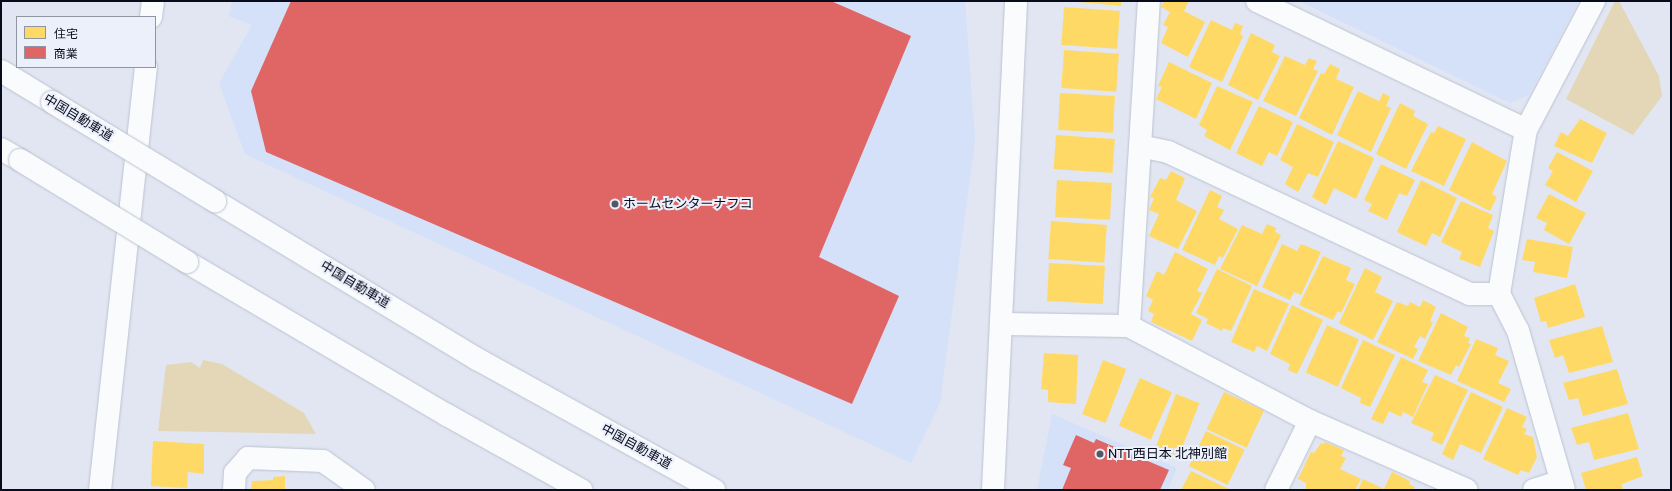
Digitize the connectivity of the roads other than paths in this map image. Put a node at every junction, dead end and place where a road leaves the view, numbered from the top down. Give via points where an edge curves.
1 (153, 1) edge
2 (1016, 1) edge
3 (1149, 1) edge
4 (1258, 1) edge
5 (1594, 1) edge
6 (151, 16) edge
7 (146, 68) edge
8 (1, 71) edge
9 (1526, 130) junction
10 (1140, 146) junction
11 (1, 149) edge
12 (1499, 294) junction
13 (1001, 324) junction
14 (1129, 326) junction
15 (1310, 421) junction
16 (1562, 485) edge
17 (100, 490) edge
18 (234, 490) edge
19 (364, 490) edge
20 (581, 490) edge
21 (714, 490) edge
22 (993, 490) edge
23 (1276, 490) edge
24 (1467, 490) edge
25 (1534, 490) edge

1 - 6 main road
2 - 13 main road
3 - 10 main road
4 - 9 main road
5 - 9 main road
7 - 17 main road
8 - 21 main road, 中国自動車道, bridge via 477,359
9 - 12 main road
10 - 12 main road via 1168,152 1470,294
10 - 14 main road
11 - 20 main road, bridge via 447,415
12 - 16 main road via 1518,331
13 - 14 main road
13 - 22 main road
14 - 15 main road
15 - 23 main road
15 - 24 main road
16 - 25 main road
18 - 19 main road via 235,473 248,458 323,461

